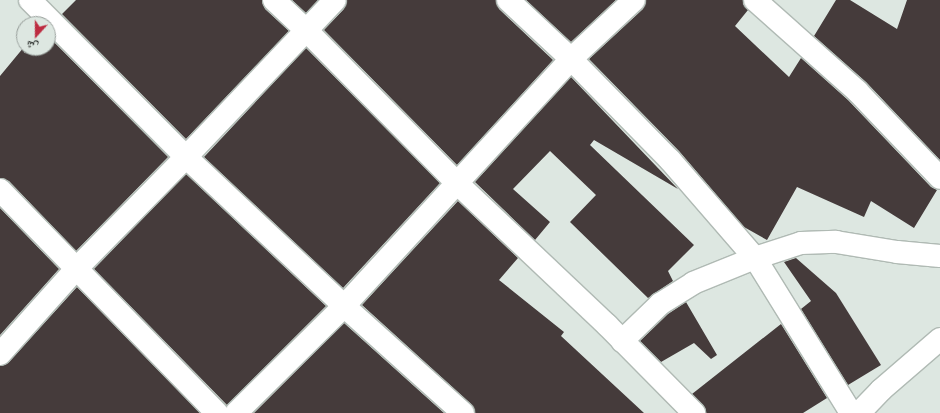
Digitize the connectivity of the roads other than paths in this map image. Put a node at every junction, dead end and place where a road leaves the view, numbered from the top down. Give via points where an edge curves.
1 (30, 0) edge
2 (274, 0) edge
3 (335, 0) edge
4 (508, 0) edge
5 (634, 0) edge
6 (755, 0) edge
7 (306, 30) junction
8 (571, 59) junction
9 (186, 157) junction
10 (940, 178) edge
11 (458, 184) junction
12 (0, 190) edge
13 (940, 256) edge
14 (755, 258) junction
15 (76, 269) junction
16 (344, 306) junction
17 (940, 339) edge
18 (622, 341) junction
19 (0, 354) edge
20 (217, 413) edge
21 (236, 413) edge
22 (463, 413) edge
23 (694, 413) edge
24 (851, 413) edge
25 (859, 413) edge

1 - 9 street
2 - 7 street
3 - 7 street
4 - 8 street
5 - 8 street
6 - 10 street via 857,91
7 - 9 street
7 - 11 street
8 - 11 street
8 - 14 street via 670,160
9 - 15 street
9 - 16 street
11 - 16 street
11 - 18 street
12 - 15 street
13 - 14 street via 836,242 801,243
14 - 18 street via 693,283 660,304
14 - 24 street
15 - 19 street
15 - 20 street
16 - 21 street
16 - 22 street
17 - 25 street via 881,390
18 - 23 street

